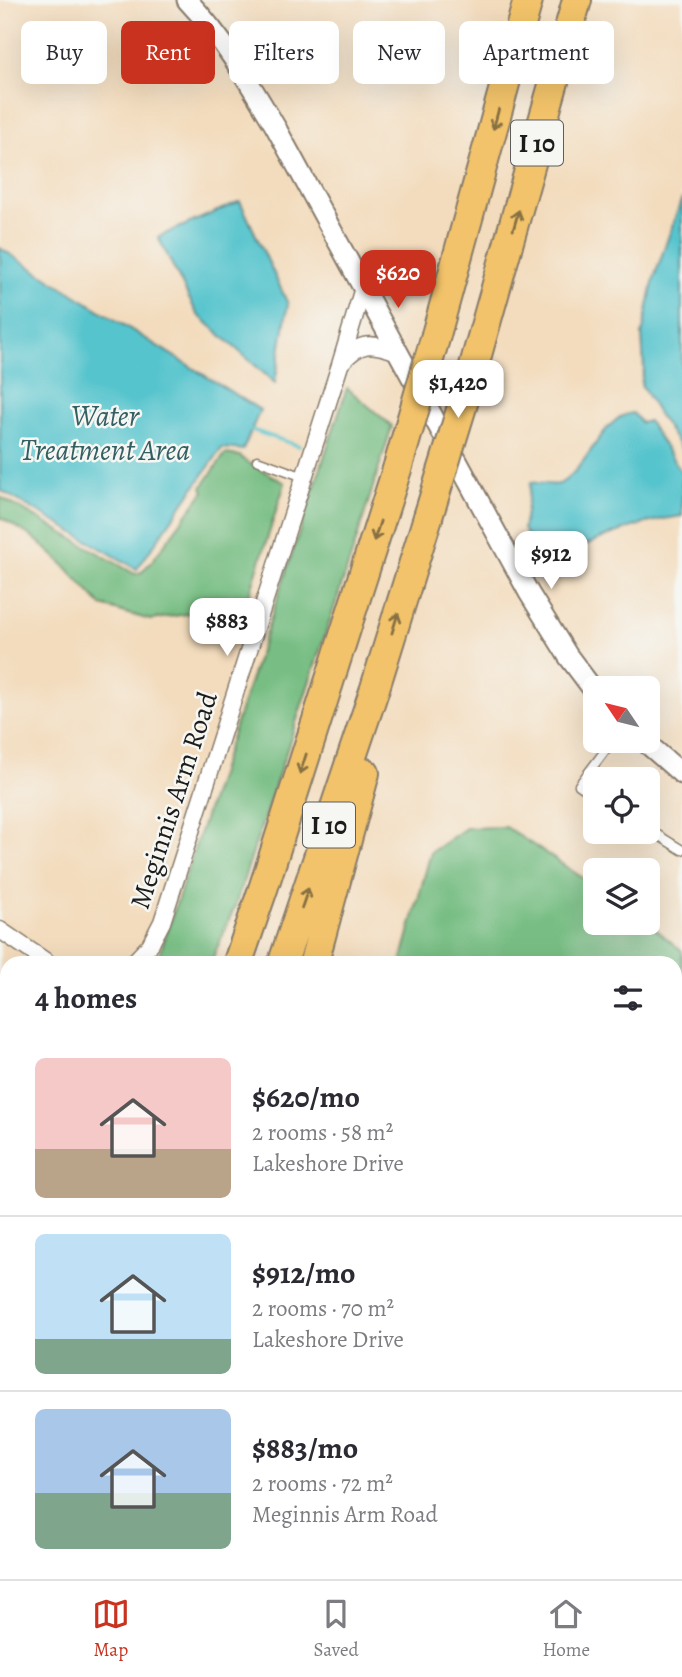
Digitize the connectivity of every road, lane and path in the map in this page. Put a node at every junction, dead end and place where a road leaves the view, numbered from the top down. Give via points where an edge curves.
1 (187, 0) edge
2 (528, 0) edge
3 (577, 0) edge
4 (363, 288) junction
5 (398, 352) junction
6 (340, 365) junction
7 (257, 460) dead end
8 (304, 477) junction
9 (583, 676) edge
10 (375, 688) junction
11 (603, 753) edge
12 (658, 753) edge
13 (593, 767) edge
14 (682, 774) edge
15 (660, 836) edge
16 (682, 850) edge
17 (264, 886) junction
18 (0, 930) edge
19 (38, 956) edge
20 (140, 956) edge
21 (226, 956) edge
22 (240, 956) edge
23 (285, 956) edge
24 (316, 956) edge

1 - 4 street via 244,73
2 -> 17 highway, I 10, bridge via 398,466
10 -> 3 highway, I 10, bridge via 468,387
4 - 5 street
4 - 6 street, Meginnis Arm Road
5 - 6 street via 364,345
5 - 9 street via 541,614
6 - 8 street, Meginnis Arm Road
7 - 8 lane
8 - 20 street, Meginnis Arm Road via 162,922
23 -> 10 highway, I 10
10 - 24 highway via 366,769
11 - 13 lane
12 - 14 street
15 - 16 lane
17 - 21 highway
17 - 22 highway, I 10
18 - 19 street

